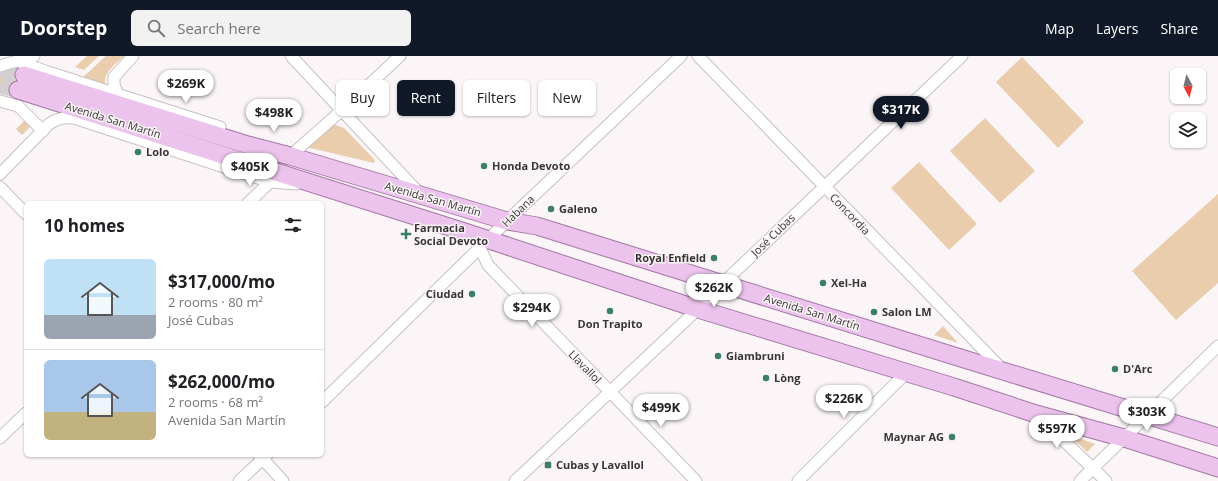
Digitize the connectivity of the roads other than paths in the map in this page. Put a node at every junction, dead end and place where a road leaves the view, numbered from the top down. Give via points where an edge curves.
1 (34, 56) edge
2 (133, 56) edge
3 (291, 56) edge
4 (400, 56) edge
5 (681, 56) edge
6 (698, 56) edge
7 (962, 56) edge
8 (0, 66) edge
9 (20, 75) junction
10 (374, 80) edge
11 (118, 95) junction
12 (0, 101) edge
13 (336, 106) edge
14 (336, 115) edge
15 (346, 116) edge
16 (43, 130) junction
17 (290, 156) junction
18 (0, 174) edge
19 (270, 182) junction
20 (0, 187) edge
21 (323, 187) junction
22 (824, 187) junction
23 (421, 195) junction
24 (250, 201) edge
25 (24, 212) edge
26 (507, 221) junction
27 (484, 244) junction
28 (722, 284) junction
29 (698, 309) junction
30 (1218, 346) edge
31 (1002, 370) junction
32 (906, 373) junction
33 (609, 391) junction
34 (324, 400) edge
35 (1036, 414) junction
36 (1148, 415) junction
37 (24, 416) edge
38 (1218, 437) edge
39 (0, 438) edge
40 (1124, 438) junction
41 (262, 457) edge
42 (264, 457) edge
43 (1093, 468) junction
44 (1218, 468) edge
45 (239, 481) edge
46 (283, 481) edge
47 (515, 481) edge
48 (696, 481) edge
49 (798, 481) edge
50 (1080, 481) edge
51 (1106, 481) edge

1 - 9 street
2 - 11 street via 114,77
3 - 13 street
4 - 10 street
5 - 26 street, Habana
6 - 22 street, Concordia
7 - 22 street, José Cubas
8 - 9 street
9 - 11 street, Avenida San Martín via 20,62
9 - 17 main road, Avenida San Martín
9 - 21 main road, Avenida San Martín via 243,161
11 - 17 street, Avenida San Martín via 265,141
12 - 16 street via 18,106
14 - 17 street
15 - 23 street
16 - 18 street
16 - 19 street, Avenida San Martín via 56,120 64,117 74,118
17 - 23 main road, Avenida San Martín
19 - 21 street, Avenida San Martín
19 - 24 street
20 - 25 street
21 - 27 main road, Avenida San Martín
22 - 28 street, José Cubas
22 - 31 street, Concordia
23 - 26 main road, Avenida San Martín
26 - 27 street, Habana
26 - 28 main road, Avenida San Martín via 537,226
27 - 29 main road, Avenida San Martín
27 - 33 street, Llavallol via 488,265
27 - 34 street, Habana
28 - 29 street, José Cubas
28 - 31 main road, Avenida San Martín
29 - 32 main road, Avenida San Martín
29 - 33 street, José Cubas
30 - 36 street
31 - 36 main road, Avenida San Martín
32 - 35 main road, Avenida San Martín
32 - 49 street
33 - 47 street, José Cubas
33 - 48 street, Llavallol
35 - 40 main road, Avenida San Martín
35 - 43 street
36 - 38 main road, Avenida San Martín
36 - 40 street
37 - 39 street
40 - 43 street
40 - 44 main road, Avenida San Martín
41 - 45 street
42 - 46 street
43 - 50 street
43 - 51 street

